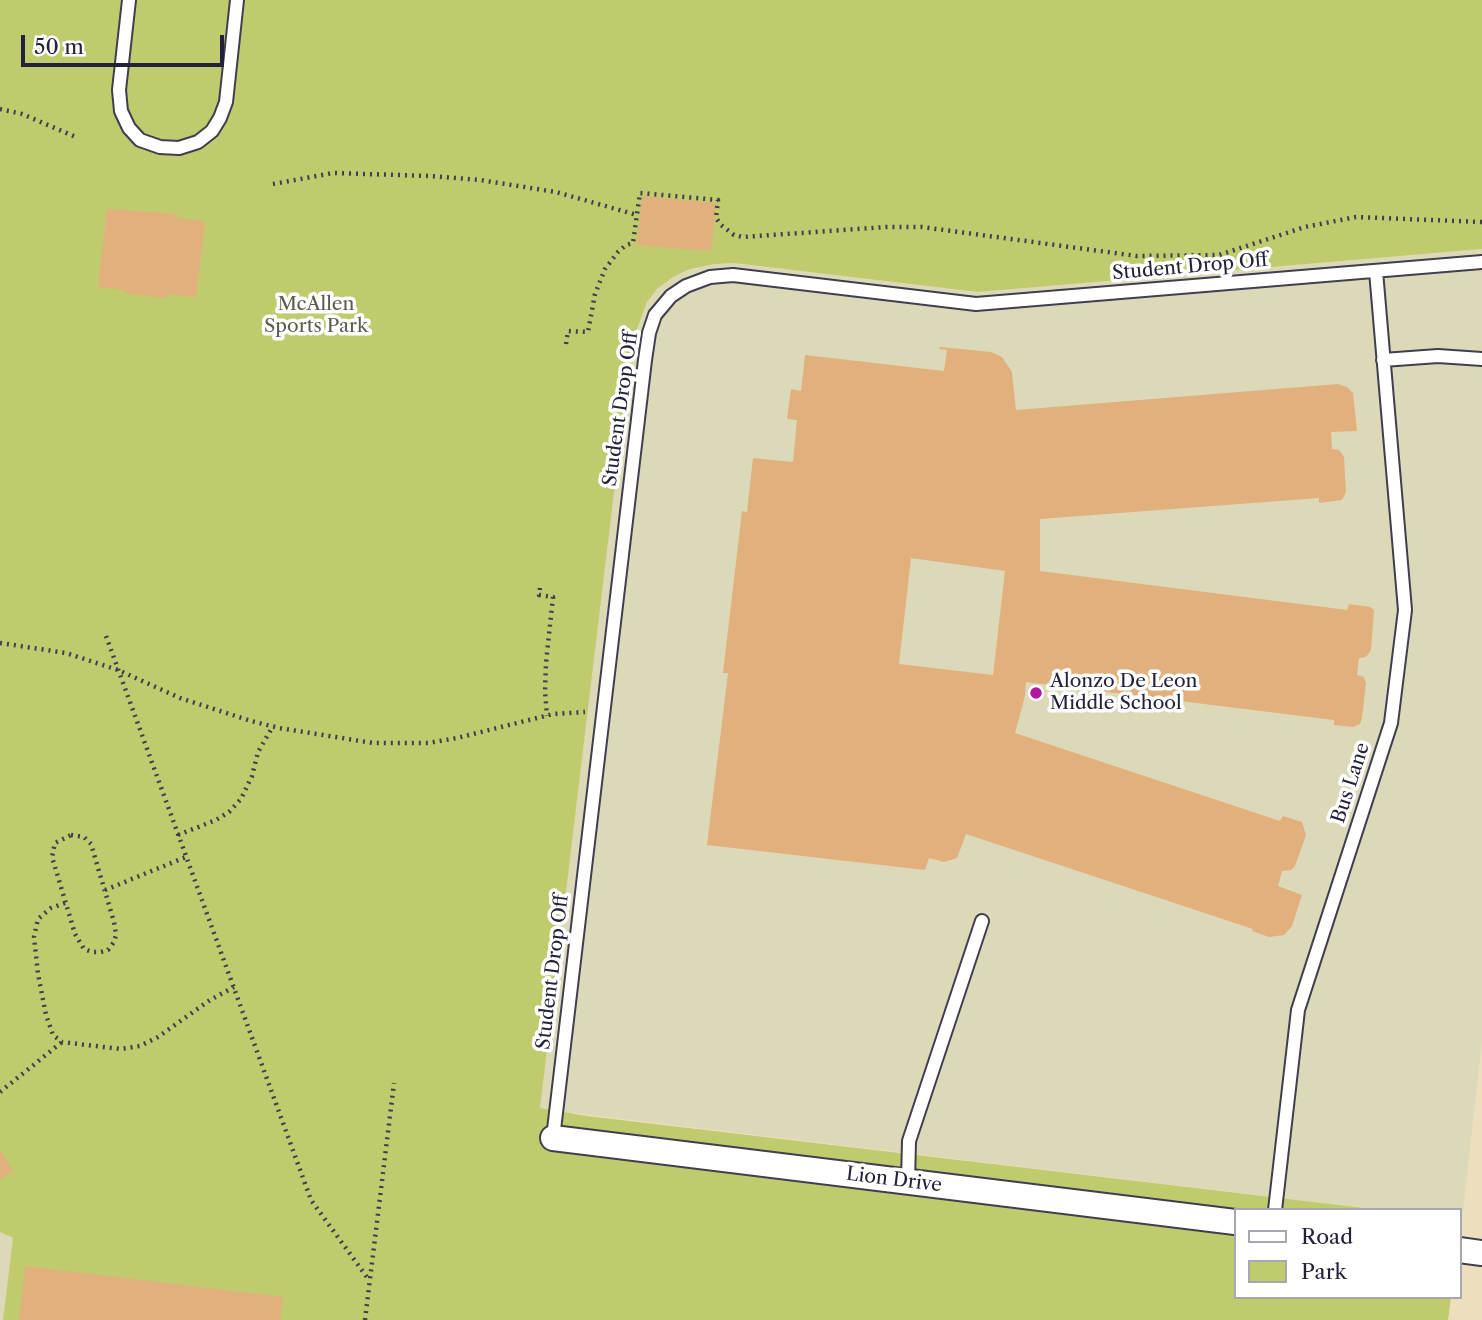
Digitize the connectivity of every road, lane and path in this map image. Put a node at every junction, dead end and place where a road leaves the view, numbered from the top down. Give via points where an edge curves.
1 (129, 0) edge
2 (237, 0) edge
3 (0, 109) edge
4 (76, 137) dead end
5 (273, 184) dead end
6 (636, 215) junction
7 (1482, 222) edge
8 (1482, 262) edge
9 (1376, 271) junction
10 (566, 344) dead end
11 (1482, 359) edge
12 (1383, 360) junction
13 (540, 588) dead end
14 (106, 636) dead end
15 (0, 643) edge
16 (118, 670) junction
17 (585, 712) dead end
18 (548, 716) junction
19 (273, 726) junction
20 (178, 835) junction
21 (186, 857) junction
22 (104, 890) junction
23 (65, 903) junction
24 (982, 921) dead end
25 (234, 987) junction
26 (62, 1042) junction
27 (394, 1083) dead end
28 (0, 1092) edge
29 (553, 1138) joint
30 (908, 1182) junction
31 (1275, 1208) edge
32 (1234, 1222) edge
33 (1461, 1250) edge
34 (1482, 1253) edge
35 (369, 1280) junction
36 (365, 1320) edge

1 - 2 lane via 119,90 121,111 140,140 179,148 198,142 220,118 226,102
3 - 4 path
5 - 6 path via 333,173 468,179 556,192
6 - 7 path via 640,193 718,200 716,218 721,226 743,237 922,227 1160,257 1219,255 1305,227 1356,217
6 - 10 path via 633,243 618,253 600,281 588,332 568,331
8 - 9 lane, Student Drop Off
9 - 12 lane, Bus Lane
9 - 29 lane, Student Drop Off via 976,304 733,275 710,277 671,296 655,315 645,360
11 - 12 lane
12 - 31 lane, Bus Lane via 1405,610 1391,723 1298,1010
13 - 18 path via 539,595 553,597 546,663
14 - 16 path
15 - 16 path via 65,653
16 - 19 path via 180,698
16 - 20 path
17 - 18 path
18 - 19 path via 481,734 401,744 347,740
19 - 20 path via 241,799 216,820
20 - 21 path
21 - 22 path
21 - 25 path
22 - 23 path via 116,929 108,950 84,949
22 - 23 path via 88,840 78,835 65,837 55,843 51,853
23 - 26 path via 43,914 34,926 46,1015 53,1035
24 - 30 lane via 909,1141
25 - 26 path via 140,1046 120,1049
25 - 35 path via 311,1200
26 - 28 path
27 - 35 path
29 - 30 street, Lion Drive
30 - 32 street, Lion Drive
33 - 34 street
35 - 36 path

